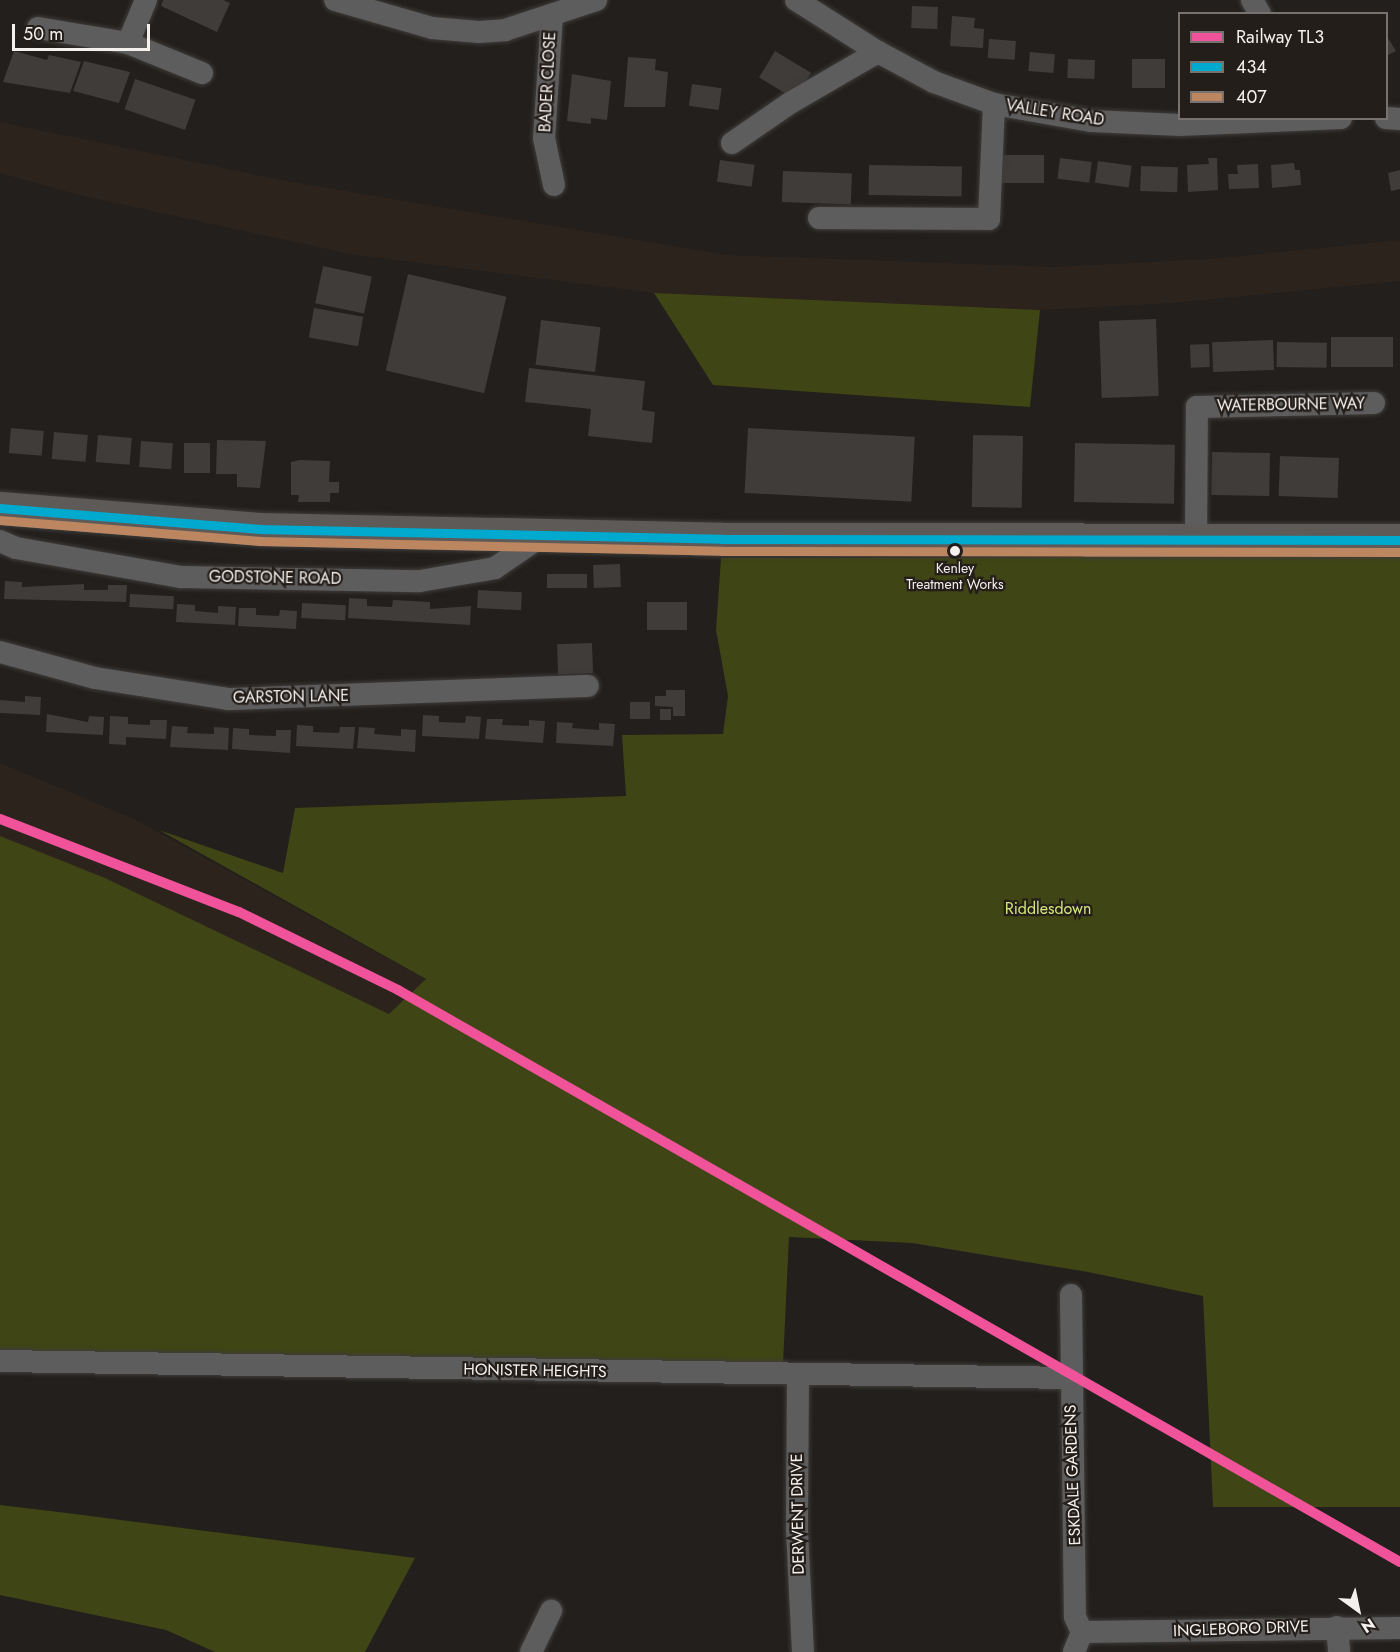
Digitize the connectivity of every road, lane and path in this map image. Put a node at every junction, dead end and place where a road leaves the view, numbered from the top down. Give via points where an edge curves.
1 (146, 0) edge
2 (335, 0) edge
3 (597, 0) edge
4 (796, 0) edge
5 (552, 15) junction
6 (38, 28) dead end
7 (128, 43) junction
8 (878, 52) junction
9 (202, 73) dead end
10 (994, 104) junction
11 (1295, 120) edge
12 (732, 143) dead end
13 (555, 185) dead end
14 (819, 218) dead end
15 (1374, 403) dead end
16 (0, 508) edge
17 (543, 536) junction
18 (1196, 540) junction
19 (1400, 540) edge
20 (0, 541) edge
21 (0, 652) edge
22 (588, 686) dead end
23 (1071, 1295) dead end
24 (0, 1360) edge
25 (798, 1376) junction
26 (1070, 1378) junction
27 (551, 1611) dead end
28 (1336, 1627) junction
29 (1400, 1628) edge
30 (1078, 1642) edge
31 (531, 1652) edge
32 (803, 1652) edge
33 (1339, 1652) edge

1 - 7 street
2 - 5 street via 432,28 479,32 505,30
3 - 5 street
4 - 8 street, VALLEY ROAD
5 - 13 street, BADER CLOSE via 544,138
6 - 7 street
7 - 9 street
8 - 10 street, VALLEY ROAD via 934,82
8 - 12 street via 790,103
10 - 11 street, VALLEY ROAD via 1091,121 1180,125
10 - 14 street via 989,219
15 - 18 street, WATERBOURNE WAY via 1197,407
16 - 17 highway via 196,527
17 - 18 highway
17 - 20 street, GODSTONE ROAD via 495,568 420,581 181,577 16,548
18 - 19 highway
21 - 22 street, GARSTON LANE via 95,678 229,699
23 - 26 street, ESKDALE GARDENS
24 - 25 street, HONISTER HEIGHTS
25 - 26 street, HONISTER HEIGHTS
25 - 32 street, DERWENT DRIVE via 797,1530
26 - 30 street, ESKDALE GARDENS
27 - 31 street
28 - 29 street, INGLEBORO DRIVE
28 - 30 street, INGLEBORO DRIVE
28 - 33 street

